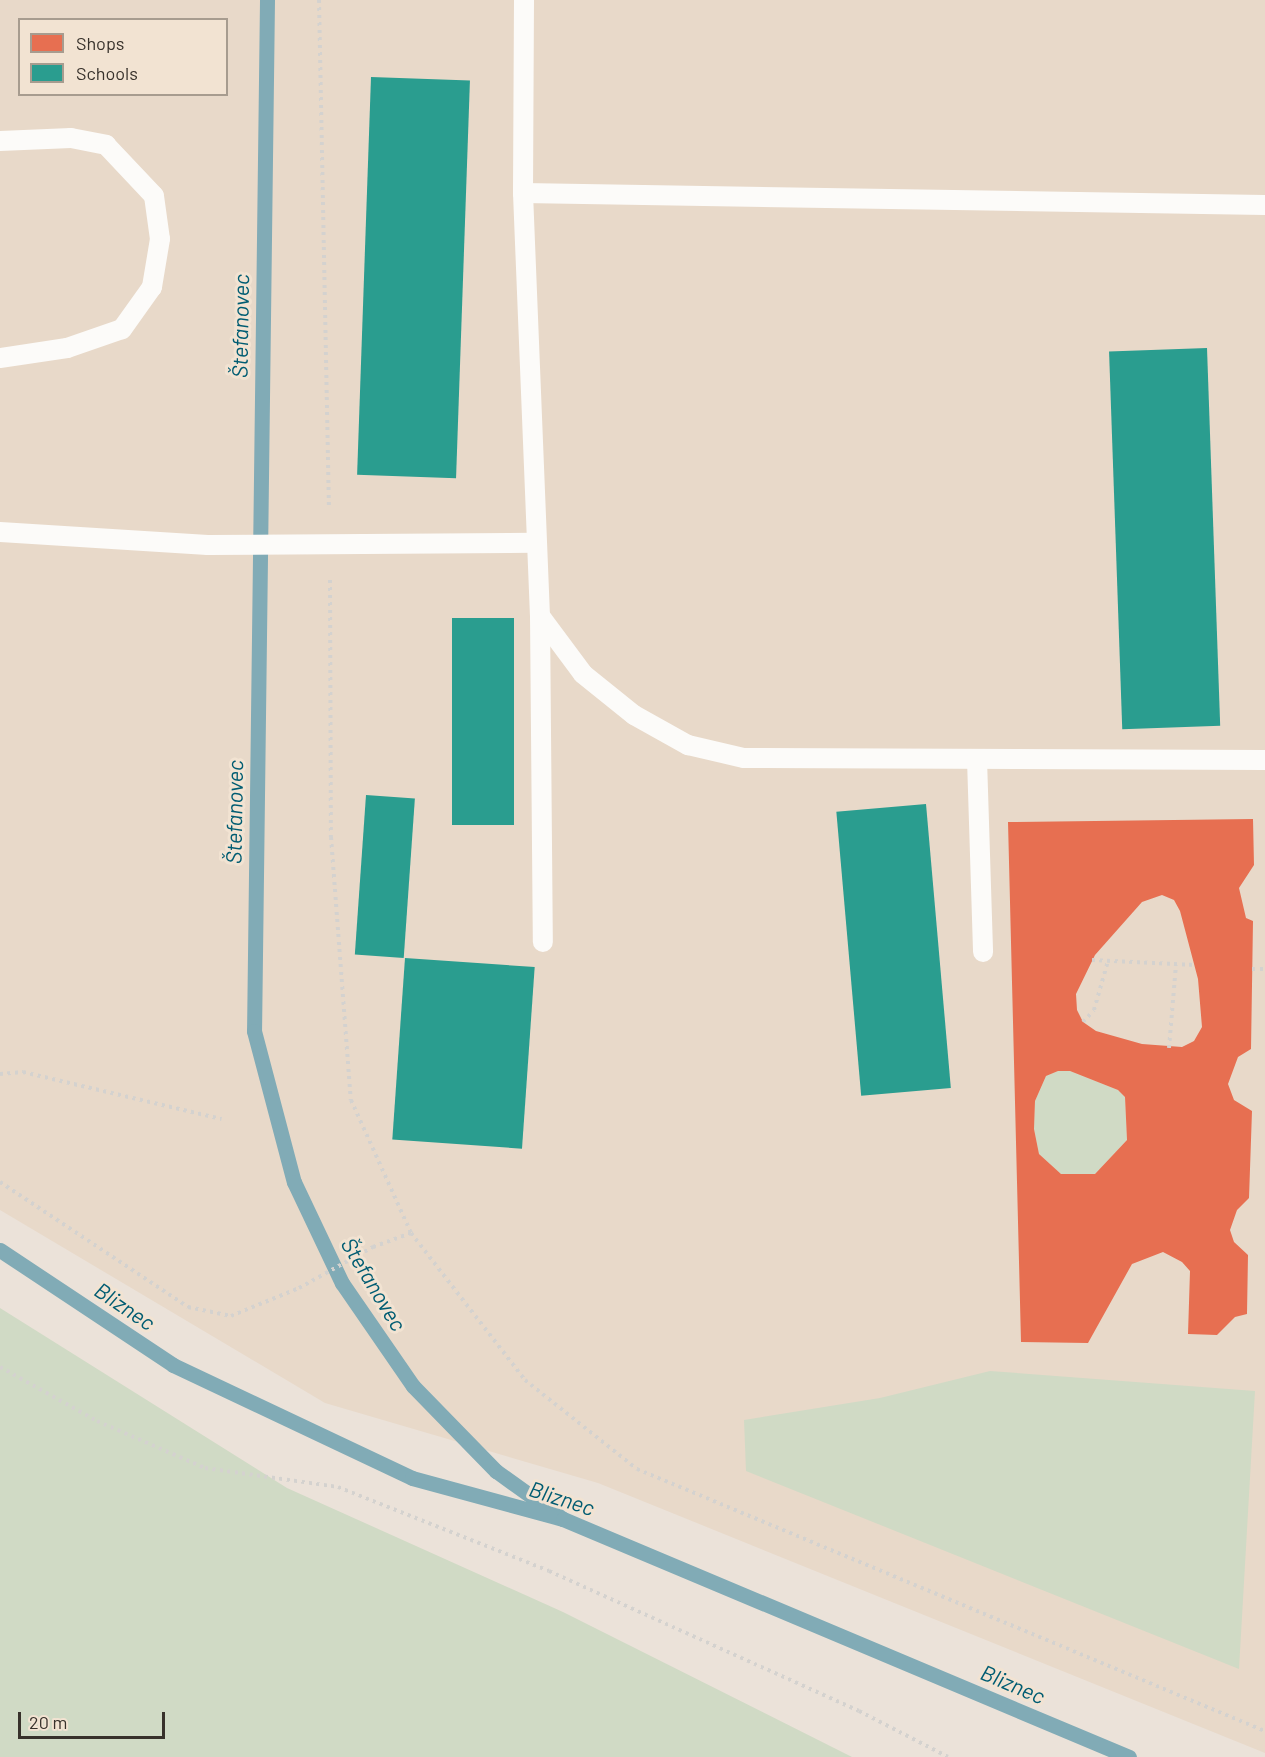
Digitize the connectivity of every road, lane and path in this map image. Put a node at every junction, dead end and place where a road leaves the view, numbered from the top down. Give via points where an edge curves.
1 (319, 0) edge
2 (524, 0) edge
3 (0, 141) edge
4 (523, 194) junction
5 (1265, 205) edge
6 (0, 358) edge
7 (0, 532) edge
8 (534, 543) junction
9 (322, 544) junction
10 (540, 616) junction
11 (977, 759) junction
12 (1265, 760) edge
13 (543, 942) dead end
14 (983, 952) dead end
15 (1092, 960) dead end
16 (1108, 961) junction
17 (1176, 965) junction
18 (1195, 965) dead end
19 (1252, 969) dead end
20 (1265, 969) edge
21 (1083, 1022) dead end
22 (1169, 1048) dead end
23 (0, 1074) edge
24 (222, 1119) dead end
25 (0, 1182) edge
26 (411, 1233) junction
27 (0, 1366) edge
28 (1265, 1731) edge
29 (948, 1757) edge

1 - 9 path
2 - 4 lane
3 - 6 lane via 71,138 106,145 154,196 160,239 152,287 122,329 67,348
4 - 5 lane
4 - 8 lane
7 - 9 lane via 208,545
8 - 9 lane
8 - 10 lane
9 - 26 path via 331,837 351,1100
10 - 11 lane via 583,674 634,715 688,745 744,758
10 - 13 lane
11 - 12 lane
11 - 14 lane
15 - 16 path
16 - 17 path
16 - 21 path via 1095,1010
17 - 18 path
17 - 22 path
19 - 20 path
23 - 24 path via 23,1072
25 - 26 path via 188,1307 231,1316 299,1288 373,1247
26 - 28 path via 525,1380 637,1469
27 - 29 path via 97,1421 205,1468 338,1487 549,1570 859,1711

